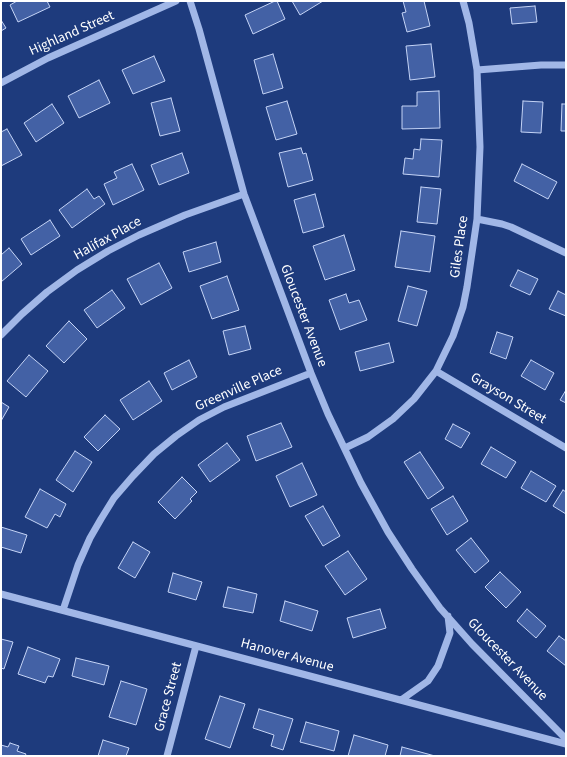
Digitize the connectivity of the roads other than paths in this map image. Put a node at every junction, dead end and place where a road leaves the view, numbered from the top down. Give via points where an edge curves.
1 (176, 1) edge
2 (190, 1) edge
3 (463, 1) edge
4 (566, 65) edge
5 (477, 70) junction
6 (1, 83) edge
7 (244, 194) junction
8 (477, 219) junction
9 (566, 253) edge
10 (1, 335) edge
11 (436, 371) junction
12 (311, 373) junction
13 (345, 448) junction
14 (566, 448) edge
15 (1, 594) edge
16 (63, 610) junction
17 (448, 616) junction
18 (196, 646) junction
19 (401, 700) junction
20 (566, 739) edge
21 (566, 744) edge
22 (167, 756) edge

1 - 6 street, Highland Street via 48,58
2 - 7 street, Gloucester Avenue
3 - 5 street, Giles Place
4 - 5 street
5 - 8 street, Giles Place via 480,147
7 - 10 street, Halifax Place via 185,215 108,251 47,292
7 - 12 street, Gloucester Avenue
8 - 9 street via 511,227
8 - 11 street, Giles Place via 463,307 453,336
11 - 13 street, Giles Place via 414,399 393,418 368,437
11 - 14 street, Grayson Street
12 - 13 street, Gloucester Avenue
12 - 16 street, Greenville Place via 224,407 199,420 154,454 114,498 101,519 78,565
13 - 17 street, Gloucester Avenue via 388,532
15 - 16 street, Hanover Avenue
16 - 18 street, Hanover Avenue
17 - 19 street, Gloucester Avenue via 450,633 438,666 428,681
17 - 20 street, Gloucester Avenue via 472,644
18 - 19 street, Hanover Avenue
18 - 22 street, Grace Street
19 - 21 street, Hanover Avenue

